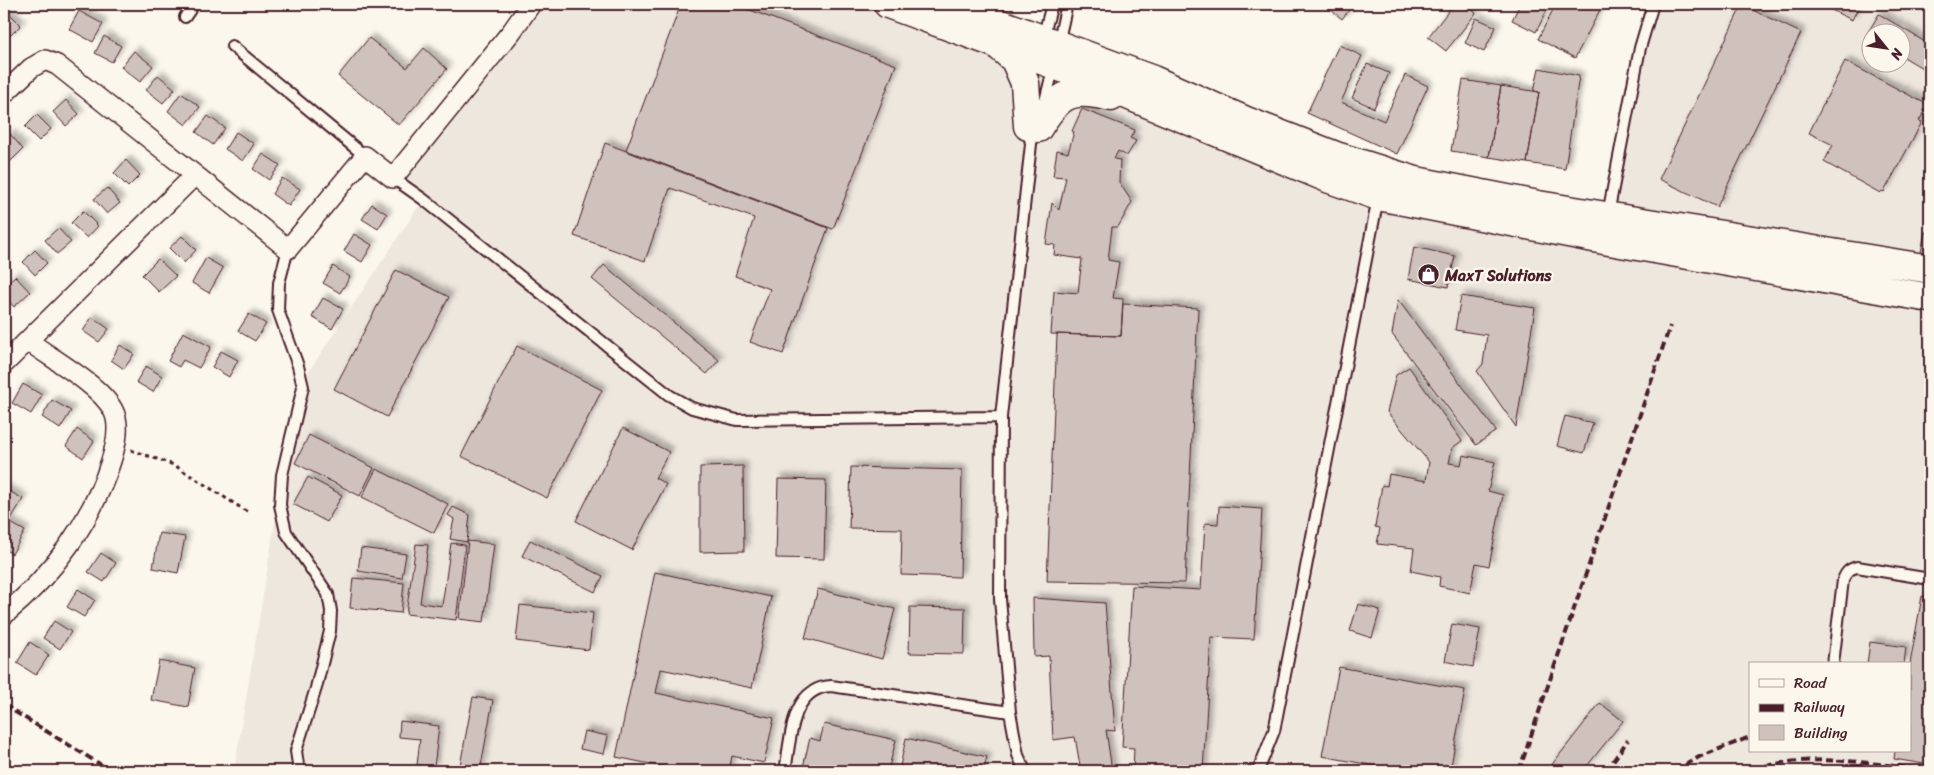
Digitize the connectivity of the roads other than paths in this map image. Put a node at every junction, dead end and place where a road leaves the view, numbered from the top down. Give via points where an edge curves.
1 (194, 4) edge
2 (530, 4) edge
3 (888, 4) edge
4 (947, 4) edge
5 (1052, 4) edge
6 (1068, 4) edge
7 (1653, 4) edge
8 (185, 17) dead end
9 (997, 44) junction
10 (232, 46) dead end
11 (1044, 59) junction
12 (1146, 93) junction
13 (4, 94) edge
14 (1032, 133) junction
15 (365, 156) junction
16 (194, 176) junction
17 (393, 178) junction
18 (1381, 184) junction
19 (1606, 228) junction
20 (1789, 246) junction
21 (288, 249) junction
22 (1930, 269) edge
23 (1783, 272) junction
24 (1930, 298) edge
25 (28, 341) junction
26 (4, 364) edge
27 (1001, 417) junction
28 (1930, 579) edge
29 (4, 615) edge
30 (1833, 662) edge
31 (1010, 712) junction
32 (299, 771) edge
33 (785, 771) edge
34 (1025, 771) edge
35 (1258, 771) edge

1 - 8 lane
2 - 17 street via 512,31
3 - 9 main road
4 - 11 main road
5 - 11 lane
6 - 11 lane
7 - 19 lane via 1640,48
9 - 11 main road
9 - 14 main road via 1014,60 1025,83
10 - 15 lane
11 - 12 main road
11 - 14 lane
11 - 14 lane
12 - 14 main road via 1122,99 1077,92 1056,102
12 - 18 main road via 1330,179
13 - 16 street via 45,60 56,64
14 - 27 lane
15 - 17 street
15 - 21 street
16 - 21 street
16 - 25 street
17 - 27 lane via 669,395 692,408 737,420
18 - 19 main road
18 - 35 lane via 1274,731
19 - 20 main road
19 - 23 main road
20 - 22 main road
20 - 23 main road
21 - 32 lane via 279,284 278,310 303,387 282,475 280,505 286,532 328,594 331,611 330,631 316,688 296,751
23 - 24 main road
25 - 26 street
25 - 29 street via 107,399 117,426 116,445 102,488 77,533 50,570
27 - 31 lane via 1000,599
28 - 30 lane via 1857,567 1850,569 1843,580
31 - 33 lane via 820,687 803,699 795,714
31 - 34 lane via 1018,755

